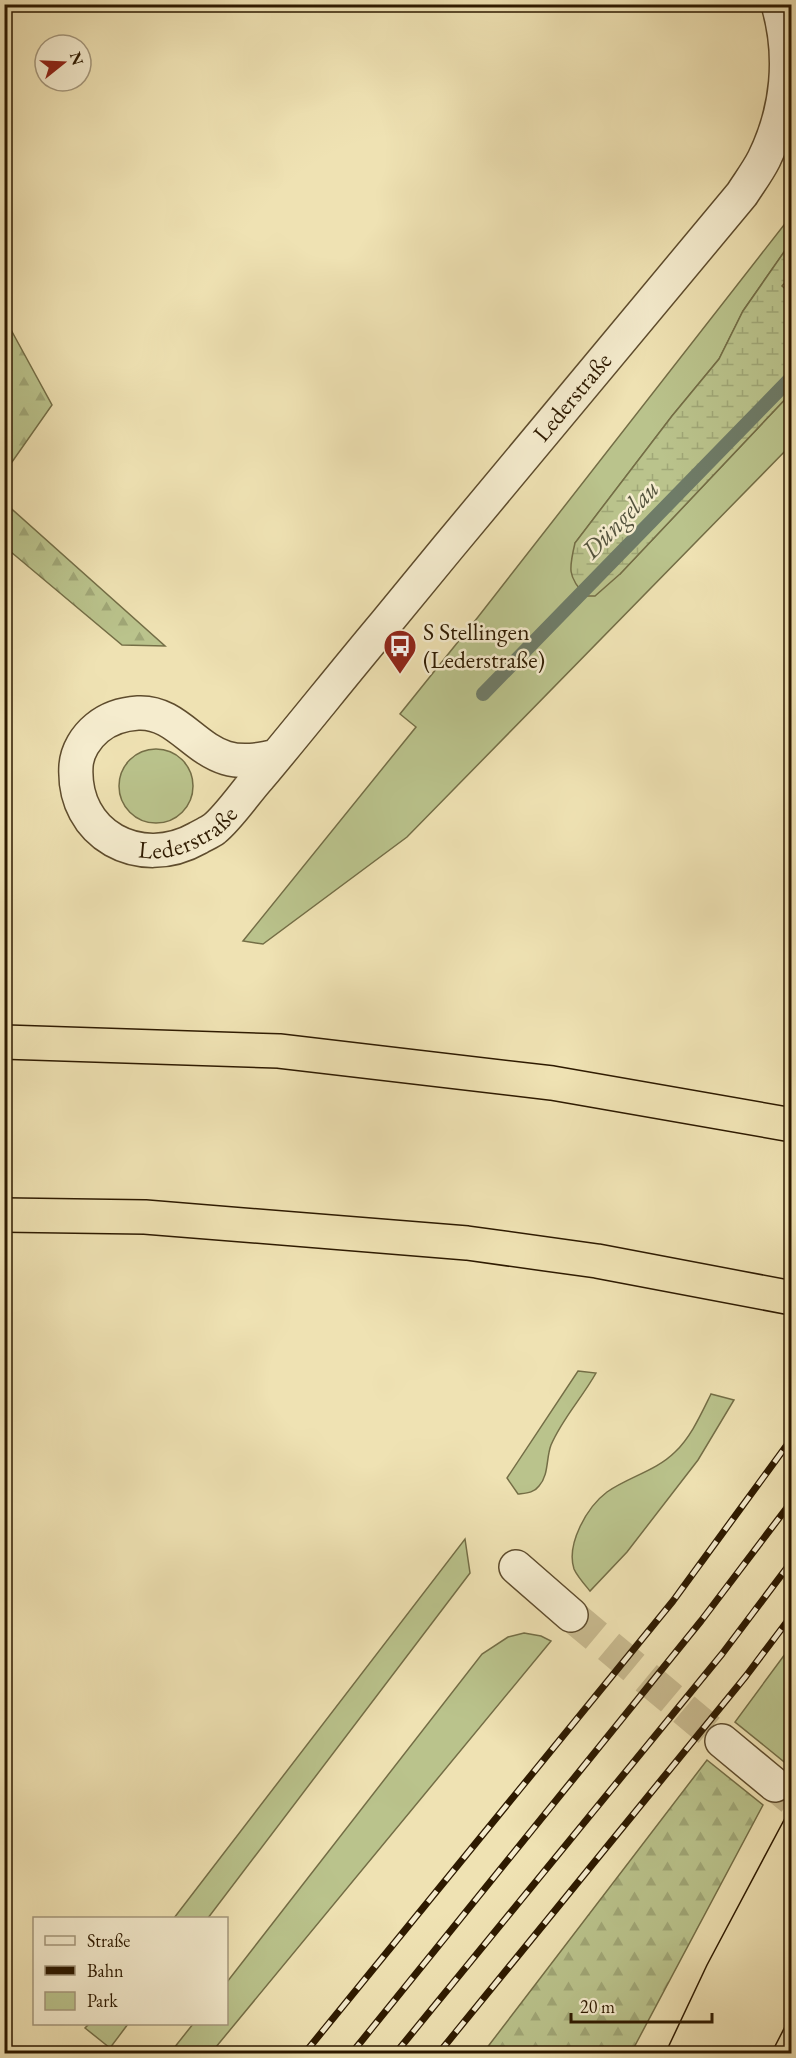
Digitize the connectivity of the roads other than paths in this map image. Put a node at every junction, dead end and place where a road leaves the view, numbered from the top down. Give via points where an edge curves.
1 (778, 4) edge
2 (276, 756) junction
3 (4, 1042) edge
4 (792, 1125) edge
5 (4, 1215) edge
6 (792, 1298) edge
7 (516, 1567) dead end
8 (571, 1615) tunnel mouth
9 (722, 1741) tunnel mouth
10 (775, 1785) tunnel mouth

1 - 2 street, Lederstraße via 788,61 785,94 764,160 742,194
2 - 2 street, Lederstraße via 251,761 227,758 212,752 163,717 145,712 126,714 107,720 83,744 76,760 78,798 96,828 116,842 134,849 168,850 214,829
3 - 4 highway via 279,1051 552,1083
5 - 6 highway via 145,1217 467,1243 597,1261
7 - 8 street
9 - 10 street

